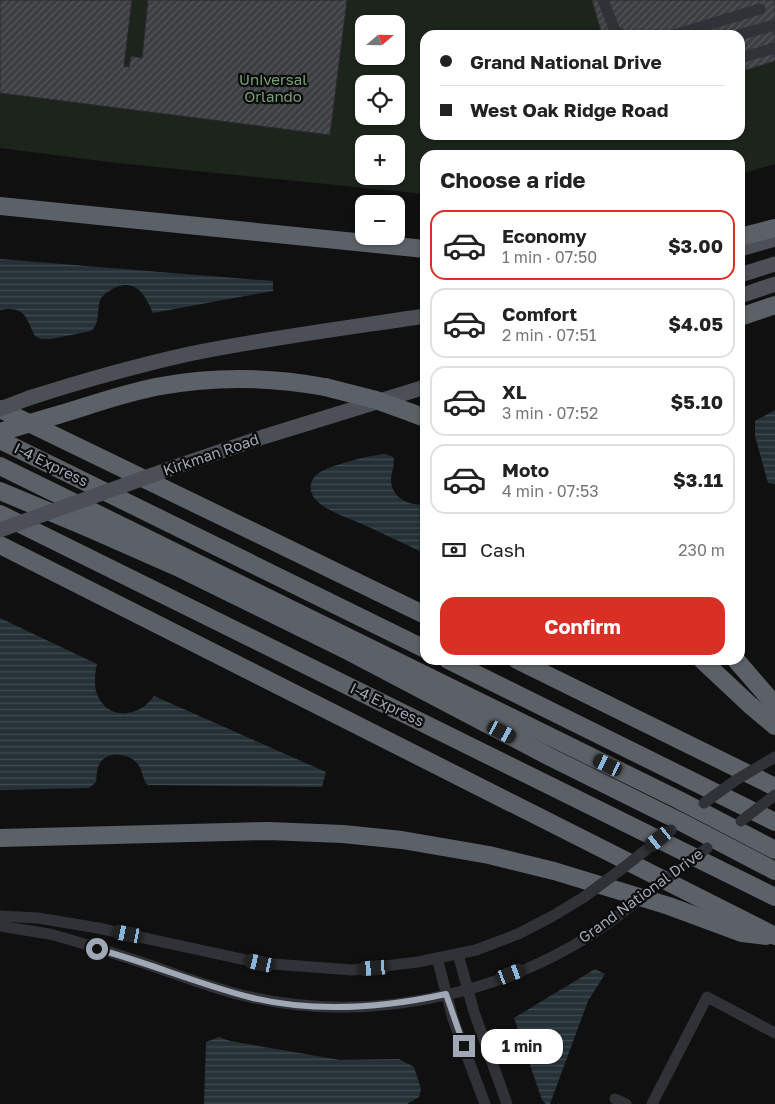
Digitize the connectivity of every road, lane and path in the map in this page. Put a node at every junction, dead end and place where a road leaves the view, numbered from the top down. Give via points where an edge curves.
1 (602, 0) edge
2 (760, 9) dead end
3 (775, 25) edge
4 (611, 30) edge
5 (616, 30) edge
6 (691, 30) edge
7 (745, 33) edge
8 (775, 48) edge
9 (775, 52) edge
10 (745, 57) edge
11 (745, 61) edge
12 (0, 206) edge
13 (775, 228) edge
14 (745, 235) edge
15 (775, 238) edge
16 (745, 247) edge
17 (420, 248) edge
18 (775, 264) edge
19 (745, 274) edge
20 (775, 284) edge
21 (745, 294) edge
22 (775, 305) edge
23 (745, 315) edge
24 (420, 317) edge
25 (420, 389) edge
26 (0, 409) edge
27 (418, 416) edge
28 (0, 432) edge
29 (0, 440) edge
30 (0, 466) edge
31 (0, 491) edge
32 (0, 514) edge
33 (0, 530) edge
34 (0, 545) edge
35 (420, 613) edge
36 (420, 647) edge
37 (458, 665) edge
38 (527, 665) edge
39 (707, 665) edge
40 (740, 665) edge
41 (775, 704) edge
42 (775, 726) edge
43 (775, 757) edge
44 (775, 787) edge
45 (775, 795) edge
46 (700, 807) junction
47 (775, 822) edge
48 (736, 824) junction
49 (676, 826) junction
50 (0, 838) edge
51 (711, 844) junction
52 (775, 850) edge
53 (775, 871) edge
54 (775, 897) edge
55 (0, 916) edge
56 (0, 926) edge
57 (775, 937) edge
58 (458, 954) junction
59 (437, 958) junction
60 (466, 989) junction
61 (446, 994) junction
62 (775, 1033) edge
63 (485, 1104) edge
64 (507, 1104) edge
65 (652, 1104) edge

1 - 4 street
1 - 5 street
2 - 6 street
3 - 7 street
8 - 10 street
9 - 11 street
12 - 17 highway
13 - 14 highway
15 - 16 main road
18 - 19 main road
20 - 21 main road
22 - 23 highway
24 - 26 main road, bridge via 192,354 88,379
25 - 33 main road, Kirkman Road, bridge via 272,434
26 - 35 highway
27 - 28 highway, bridge via 376,400 325,387 257,379 224,379 139,391
29 - 36 highway, I-4 Express
30 - 46 highway
31 - 49 highway via 194,576 350,652
32 - 54 highway, I-4 Express
34 - 57 highway
37 - 47 highway
38 - 44 highway
39 - 42 highway
40 - 41 highway
43 - 46 street, bridge
45 - 48 street, Grand National Drive, bridge
46 - 48 highway
46 - 49 street
48 - 51 street, Grand National Drive
48 - 52 highway
49 - 51 highway
49 - 58 street, bridge via 584,897 552,917 518,934
50 - 57 highway via 268,831 402,840 554,870 742,933
51 - 53 highway
51 - 60 street, Grand National Drive, bridge via 587,937 549,958
55 - 59 street via 38,918 98,928 260,963 352,970
56 - 61 street, Grand National Drive via 48,934 254,998 301,1006 372,1006
58 - 59 street
58 - 60 street
59 - 61 street
60 - 61 street, Grand National Drive
60 - 64 street
61 - 63 street
62 - 65 street via 707,998

